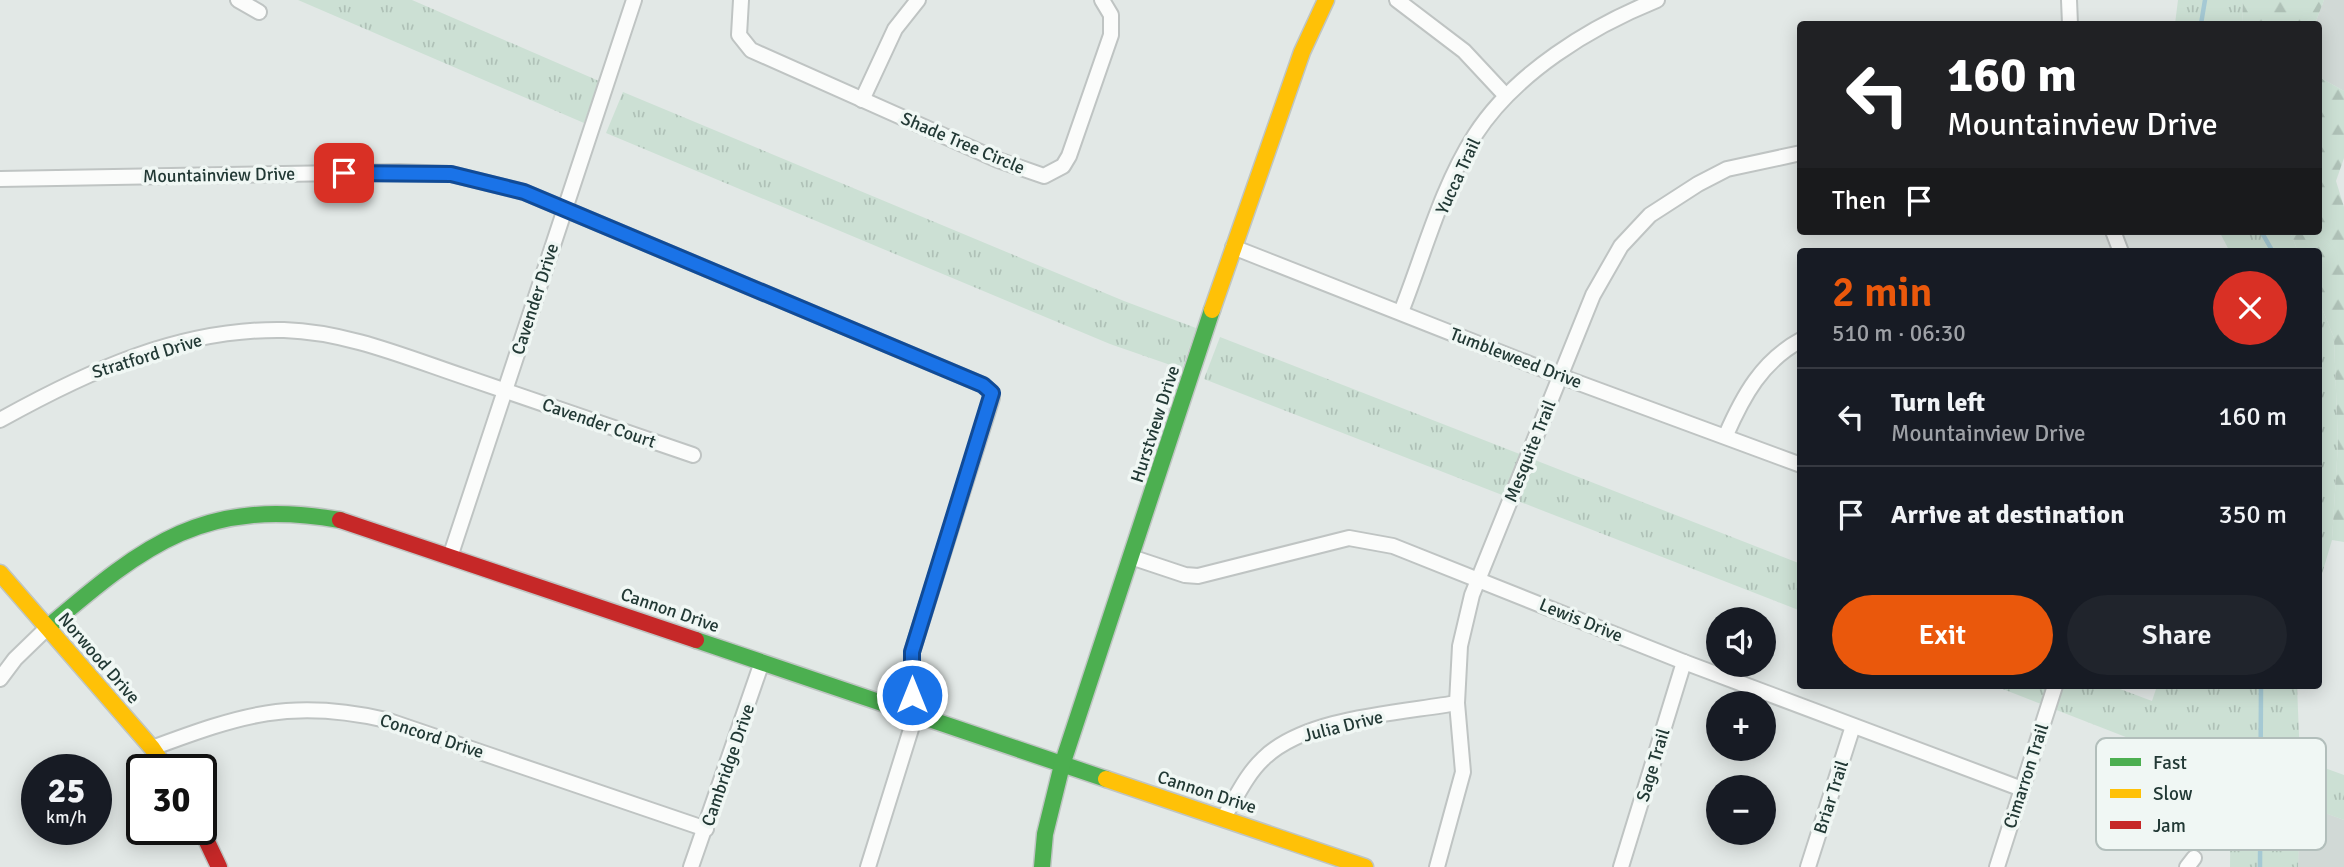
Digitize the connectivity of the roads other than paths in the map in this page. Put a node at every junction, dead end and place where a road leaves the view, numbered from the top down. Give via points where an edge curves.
1 (238, 0) edge
2 (634, 0) edge
3 (741, 0) edge
4 (918, 0) edge
5 (1102, 0) edge
6 (1326, 0) edge
7 (1397, 0) edge
8 (1657, 0) edge
9 (2069, 0) edge
10 (260, 12) dead end
11 (2070, 21) edge
12 (1506, 96) junction
13 (862, 100) junction
14 (1797, 154) edge
15 (0, 179) edge
16 (565, 209) junction
17 (1233, 247) junction
18 (1401, 312) junction
19 (1797, 343) edge
20 (1560, 376) junction
21 (505, 391) junction
22 (0, 420) edge
23 (1726, 435) junction
24 (693, 455) dead end
25 (1797, 463) edge
26 (450, 557) junction
27 (1131, 557) junction
28 (0, 573) edge
29 (1479, 579) junction
30 (48, 627) junction
31 (762, 662) junction
32 (1685, 662) junction
33 (0, 679) edge
34 (2055, 689) edge
35 (1457, 703) junction
36 (916, 713) junction
37 (1853, 726) junction
38 (152, 748) junction
39 (156, 754) edge
40 (1062, 765) junction
41 (2022, 789) junction
42 (1224, 817) junction
43 (706, 829) junction
44 (209, 845) edge
45 (219, 867) edge
46 (691, 867) edge
47 (868, 867) edge
48 (1042, 867) edge
49 (1365, 867) edge
50 (1437, 867) edge
51 (1621, 867) edge
52 (1808, 867) edge
53 (1997, 867) edge

1 - 10 street
2 - 16 street, Cavender Drive
3 - 13 street, Shade Tree Circle via 738,25 743,43 751,50
4 - 13 street via 895,29
5 - 13 street, Shade Tree Circle via 1111,15 1111,35 1069,156 1053,174 1044,176 998,160
6 - 17 street, Hurstview Drive
7 - 12 street via 1464,51
8 - 12 street, Yucca Trail via 1626,12 1549,61
9 - 11 street
12 - 18 street, Yucca Trail via 1476,135 1454,176
14 - 20 street, Mesquite Trail via 1727,169 1650,215 1621,246 1593,295
15 - 16 street, Mountainview Drive via 451,174 524,192
16 - 21 street, Cavender Drive
16 - 36 street, Mountainview Drive via 983,385 992,393 912,652
17 - 18 street, Tumbleweed Drive
17 - 27 street, Hurstview Drive
18 - 20 street, Tumbleweed Drive
19 - 23 street via 1760,373 1739,404
20 - 23 street, Tumbleweed Drive
20 - 29 street, Mesquite Trail
21 - 22 street, Stratford Drive via 347,339 284,330 244,332 151,350 105,366
21 - 24 street, Cavender Court
21 - 26 street, Cavender Drive
23 - 25 street, Tumbleweed Drive
26 - 30 street, Cannon Drive via 344,521 288,512 250,513 210,520 163,538
26 - 31 street, Cannon Drive
27 - 29 street, Lewis Drive via 1198,576 1349,538 1393,546
27 - 40 street, Hurstview Drive
28 - 30 street, Norwood Drive
29 - 32 street, Lewis Drive
29 - 35 street, Mesquite Trail via 1460,646
30 - 33 street, Cannon Drive
30 - 38 street, Norwood Drive
31 - 36 street, Cannon Drive
31 - 43 street, Cambridge Drive
32 - 37 street, Lewis Drive
32 - 51 street, Sage Trail
34 - 41 street, Cimarron Trail
35 - 42 street, Julia Drive via 1341,723 1289,741 1254,768
35 - 50 street, Mesquite Trail via 1463,772
36 - 40 street, Cannon Drive
36 - 47 street, Mountainview Drive
37 - 41 street, Lewis Drive
37 - 52 street, Briar Trail
38 - 39 street, Norwood Drive
38 - 43 street, Concord Drive via 257,713 355,713
40 - 42 street, Cannon Drive
40 - 48 street, Hurstview Drive
41 - 53 street, Cimarron Trail
42 - 49 street, Cannon Drive
43 - 46 street, Cambridge Drive
44 - 45 street

